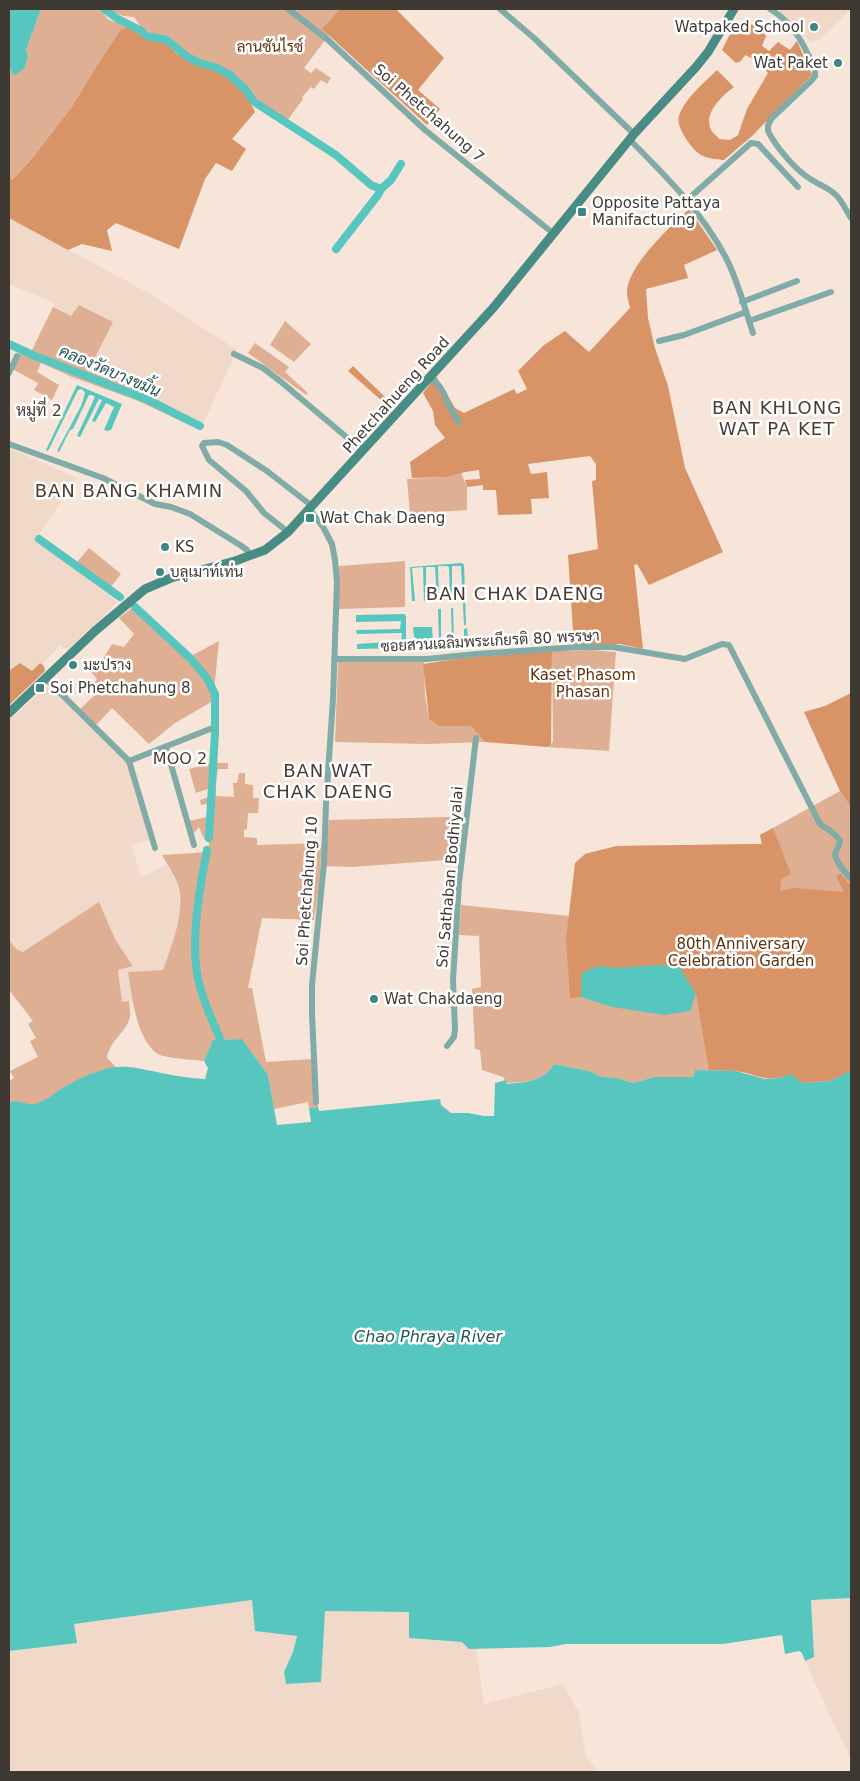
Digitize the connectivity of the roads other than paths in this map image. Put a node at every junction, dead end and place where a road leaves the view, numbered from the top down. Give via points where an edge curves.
1 (288, 9) edge
2 (500, 9) edge
3 (734, 9) edge
4 (770, 9) edge
5 (632, 137) junction
6 (798, 187) dead end
7 (687, 200) junction
8 (851, 218) edge
9 (554, 234) junction
10 (797, 281) dead end
11 (831, 292) dead end
12 (742, 302) junction
13 (746, 312) junction
14 (749, 321) junction
15 (753, 333) dead end
16 (659, 341) dead end
17 (234, 354) dead end
18 (16, 356) dead end
19 (9, 373) edge
20 (429, 378) junction
21 (459, 422) dead end
22 (9, 444) edge
23 (362, 451) junction
24 (311, 508) junction
25 (288, 532) junction
26 (250, 556) junction
27 (335, 659) junction
28 (45, 678) junction
29 (9, 713) edge
30 (210, 729) dead end
31 (476, 738) dead end
32 (166, 747) junction
33 (129, 760) junction
34 (194, 845) dead end
35 (155, 848) dead end
36 (851, 879) edge
37 (447, 1046) dead end
38 (316, 1102) dead end

1 - 9 street, Soi Phetchahung 7 via 327,39 425,130
2 - 5 street via 534,38
3 - 5 main road, Phetchahueng Road via 708,52
4 - 8 street via 796,31 816,73 772,118 768,131 789,160 812,180 836,194
5 - 7 street
5 - 9 main road, Phetchahueng Road
6 - 7 street via 758,144 751,143
7 - 12 street via 727,260
9 - 20 main road, Phetchahueng Road via 494,307
10 - 12 street
11 - 14 street
12 - 13 street
13 - 14 street
13 - 16 street
14 - 15 street
17 - 23 street via 275,377
18 - 19 street
20 - 21 street via 440,386
20 - 23 main road, Phetchahueng Road
22 - 26 street via 96,475 156,504 190,514 240,545
23 - 24 main road, Phetchahueng Road
24 - 25 main road, Phetchahueng Road
24 - 25 street, Soi Phetchahung 10 via 267,471 227,445 204,443 202,446 209,460
24 - 27 street, Soi Phetchahung 10 via 332,544 335,560
25 - 26 main road, Phetchahueng Road via 265,550
26 - 28 main road, Phetchahueng Road via 144,589
27 - 36 street, ซอยสวนเฉลิมพระเกียรติ 80 พรรษา via 427,659 613,648 685,659 727,643 820,824 840,840 835,857
27 - 38 street, Soi Phetchahung 10 via 324,863 312,985
28 - 29 main road, Phetchahueng Road
28 - 33 street
30 - 32 street
31 - 37 street, Soi Sathaban Bodhiyalai via 453,980 455,1029 454,1037
32 - 33 street
32 - 34 street
33 - 35 street

